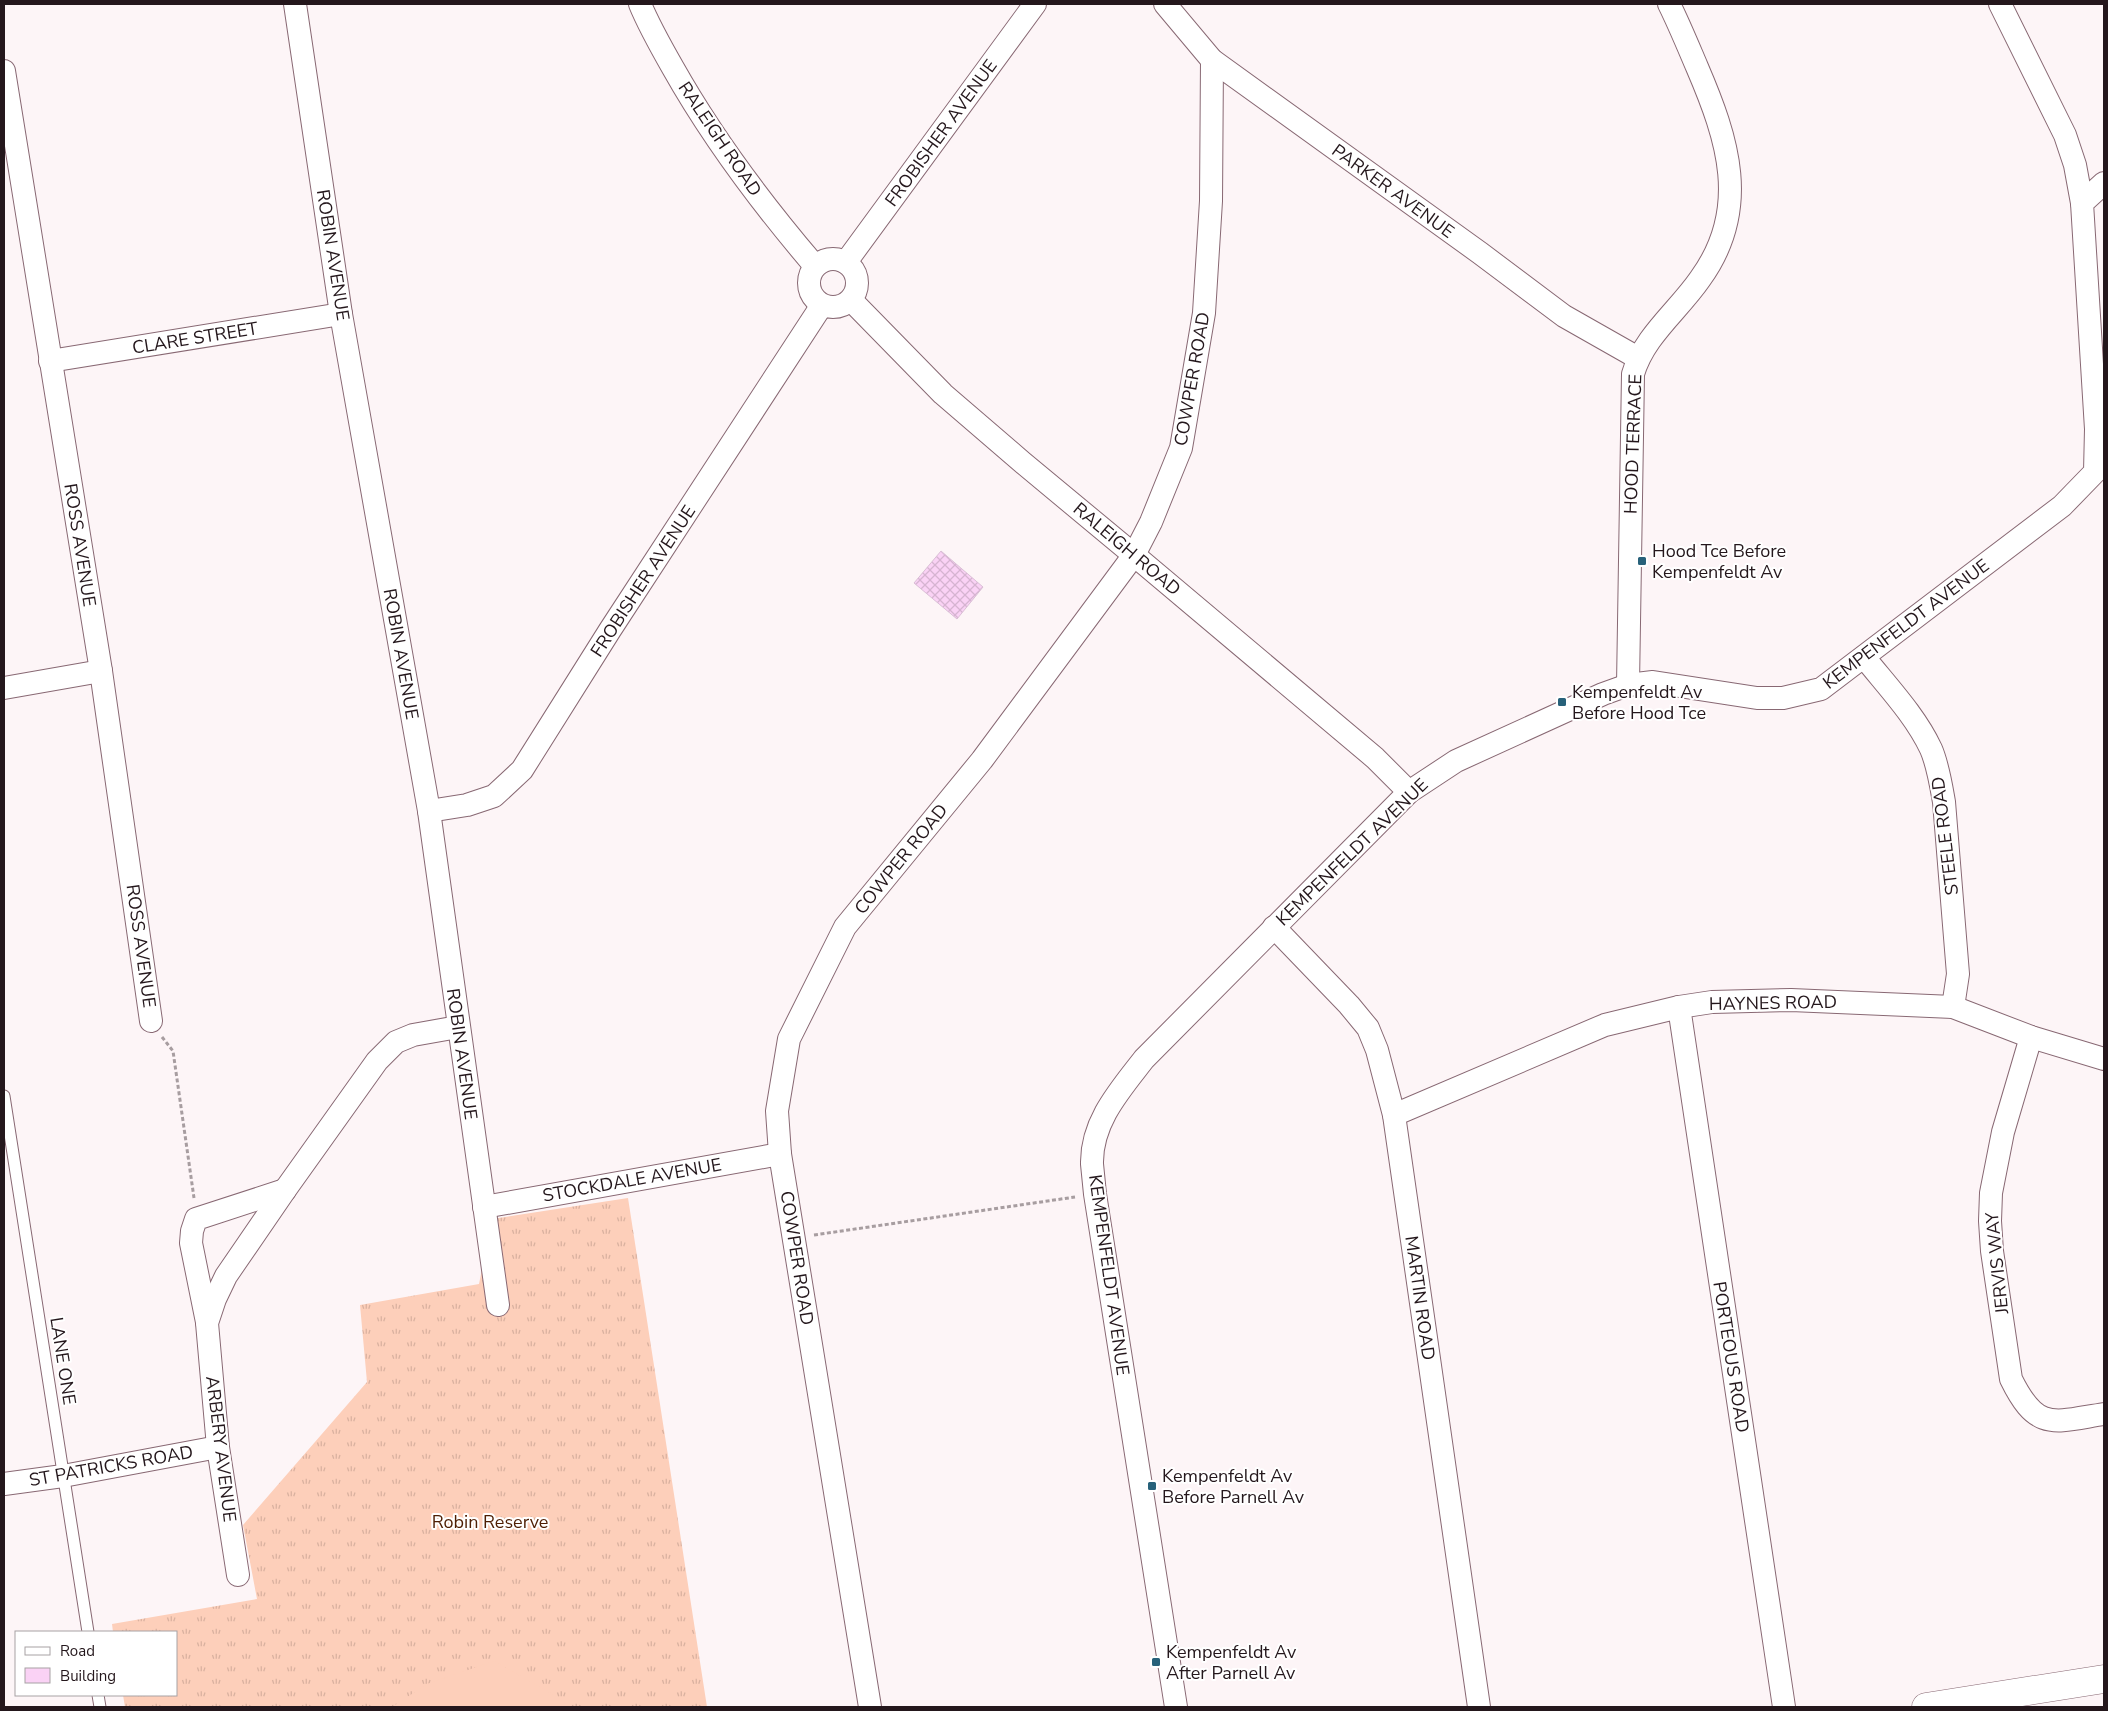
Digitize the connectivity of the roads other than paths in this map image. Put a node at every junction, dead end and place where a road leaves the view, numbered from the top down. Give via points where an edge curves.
1 (295, 4) edge
2 (640, 4) edge
3 (1035, 4) edge
4 (1165, 4) edge
5 (1669, 4) edge
6 (2000, 4) edge
7 (1212, 60) junction
8 (4, 71) edge
9 (2104, 183) edge
10 (2082, 203) junction
11 (846, 262) junction
12 (815, 266) junction
13 (851, 300) junction
14 (822, 305) junction
15 (341, 314) junction
16 (1638, 358) junction
17 (50, 361) junction
18 (2100, 478) edge
19 (1134, 555) junction
20 (1864, 658) junction
21 (101, 671) junction
22 (1628, 685) junction
23 (4, 688) edge
24 (1408, 792) junction
25 (428, 811) junction
26 (1274, 927) junction
27 (1679, 1007) junction
28 (1953, 1007) junction
29 (151, 1021) road end
30 (458, 1027) junction
31 (2031, 1037) junction
32 (2104, 1059) edge
33 (4, 1096) edge
34 (1394, 1115) junction
35 (780, 1154) junction
36 (285, 1190) junction
37 (484, 1207) junction
38 (498, 1305) dead end
39 (207, 1323) junction
40 (2104, 1414) edge
41 (218, 1447) junction
42 (63, 1476) junction
43 (4, 1484) edge
44 (238, 1575) dead end
45 (88, 1631) edge
46 (2104, 1679) edge
47 (870, 1707) edge
48 (1176, 1707) edge
49 (1479, 1707) edge
50 (1784, 1707) edge
51 (1926, 1707) edge

1 - 15 street, ROBIN AVENUE
2 - 12 street, RALEIGH ROAD via 690,97 726,152
3 - 11 street, FROBISHER AVENUE
4 - 7 street, PARKER AVENUE
5 - 16 street, HOOD TERRACE via 1715,108 1727,152 1731,178 1730,205 1725,232 1716,254
6 - 10 street, KEMPENFELDT AVENUE via 2065,135 2076,165
7 - 16 street, PARKER AVENUE via 1564,316
7 - 19 street, COWPER ROAD via 1211,201 1204,313 1181,448
8 - 17 street, ROSS AVENUE
9 - 10 street
10 - 18 street, KEMPENFELDT AVENUE
11 - 12 street via 830,258
11 - 13 street via 856,273 857,280
12 - 14 street via 808,279 809,287
13 - 14 street via 837,307
13 - 19 street, RALEIGH ROAD via 942,394
14 - 25 street, FROBISHER AVENUE via 522,770 494,796 467,805
15 - 17 street, CLARE STREET
15 - 25 street, ROBIN AVENUE
16 - 22 street, HOOD TERRACE via 1632,388
17 - 21 street, ROSS AVENUE
18 - 20 street, KEMPENFELDT AVENUE
19 - 24 street, RALEIGH ROAD via 1375,758
19 - 35 street, COWPER ROAD via 982,760 845,927 789,1040 777,1111
20 - 22 street, KEMPENFELDT AVENUE via 1821,689 1783,698 1757,698 1652,682
20 - 28 street, STEELE ROAD via 1918,726 1932,750 1939,775 1958,974
21 - 23 street
21 - 29 street, ROSS AVENUE
22 - 24 street, KEMPENFELDT AVENUE via 1456,761
24 - 26 street, KEMPENFELDT AVENUE
25 - 30 street, ROBIN AVENUE
26 - 34 street, MARTIN ROAD via 1368,1028
26 - 48 street, KEMPENFELDT AVENUE via 1144,1059 1110,1104 1094,1142 1095,1194
27 - 28 street, HAYNES ROAD via 1742,1000
27 - 34 street, HAYNES ROAD via 1605,1025
27 - 50 street, PORTEOUS ROAD
28 - 31 street, HAYNES ROAD
30 - 36 street, ARBERY AVENUE via 413,1035 396,1042 377,1062
30 - 37 street, ROBIN AVENUE
31 - 32 street, HAYNES ROAD
31 - 40 street, JERVIS WAY via 2004,1132 1991,1193 1992,1251 2011,1379 2032,1413 2044,1420 2058,1422
33 - 42 lane, LANE ONE
34 - 49 street, MARTIN ROAD
35 - 37 street, STOCKDALE AVENUE
35 - 47 street, COWPER ROAD
36 - 39 street, ARBERY AVENUE via 226,1276
36 - 39 street, ARBERY AVENUE via 196,1219 191,1243
37 - 38 street, ROBIN AVENUE
39 - 41 street, ARBERY AVENUE
41 - 42 street, ST PATRICKS ROAD
41 - 44 street, ARBERY AVENUE
42 - 43 street, ST PATRICKS ROAD
42 - 45 lane, LANE ONE
46 - 51 street

